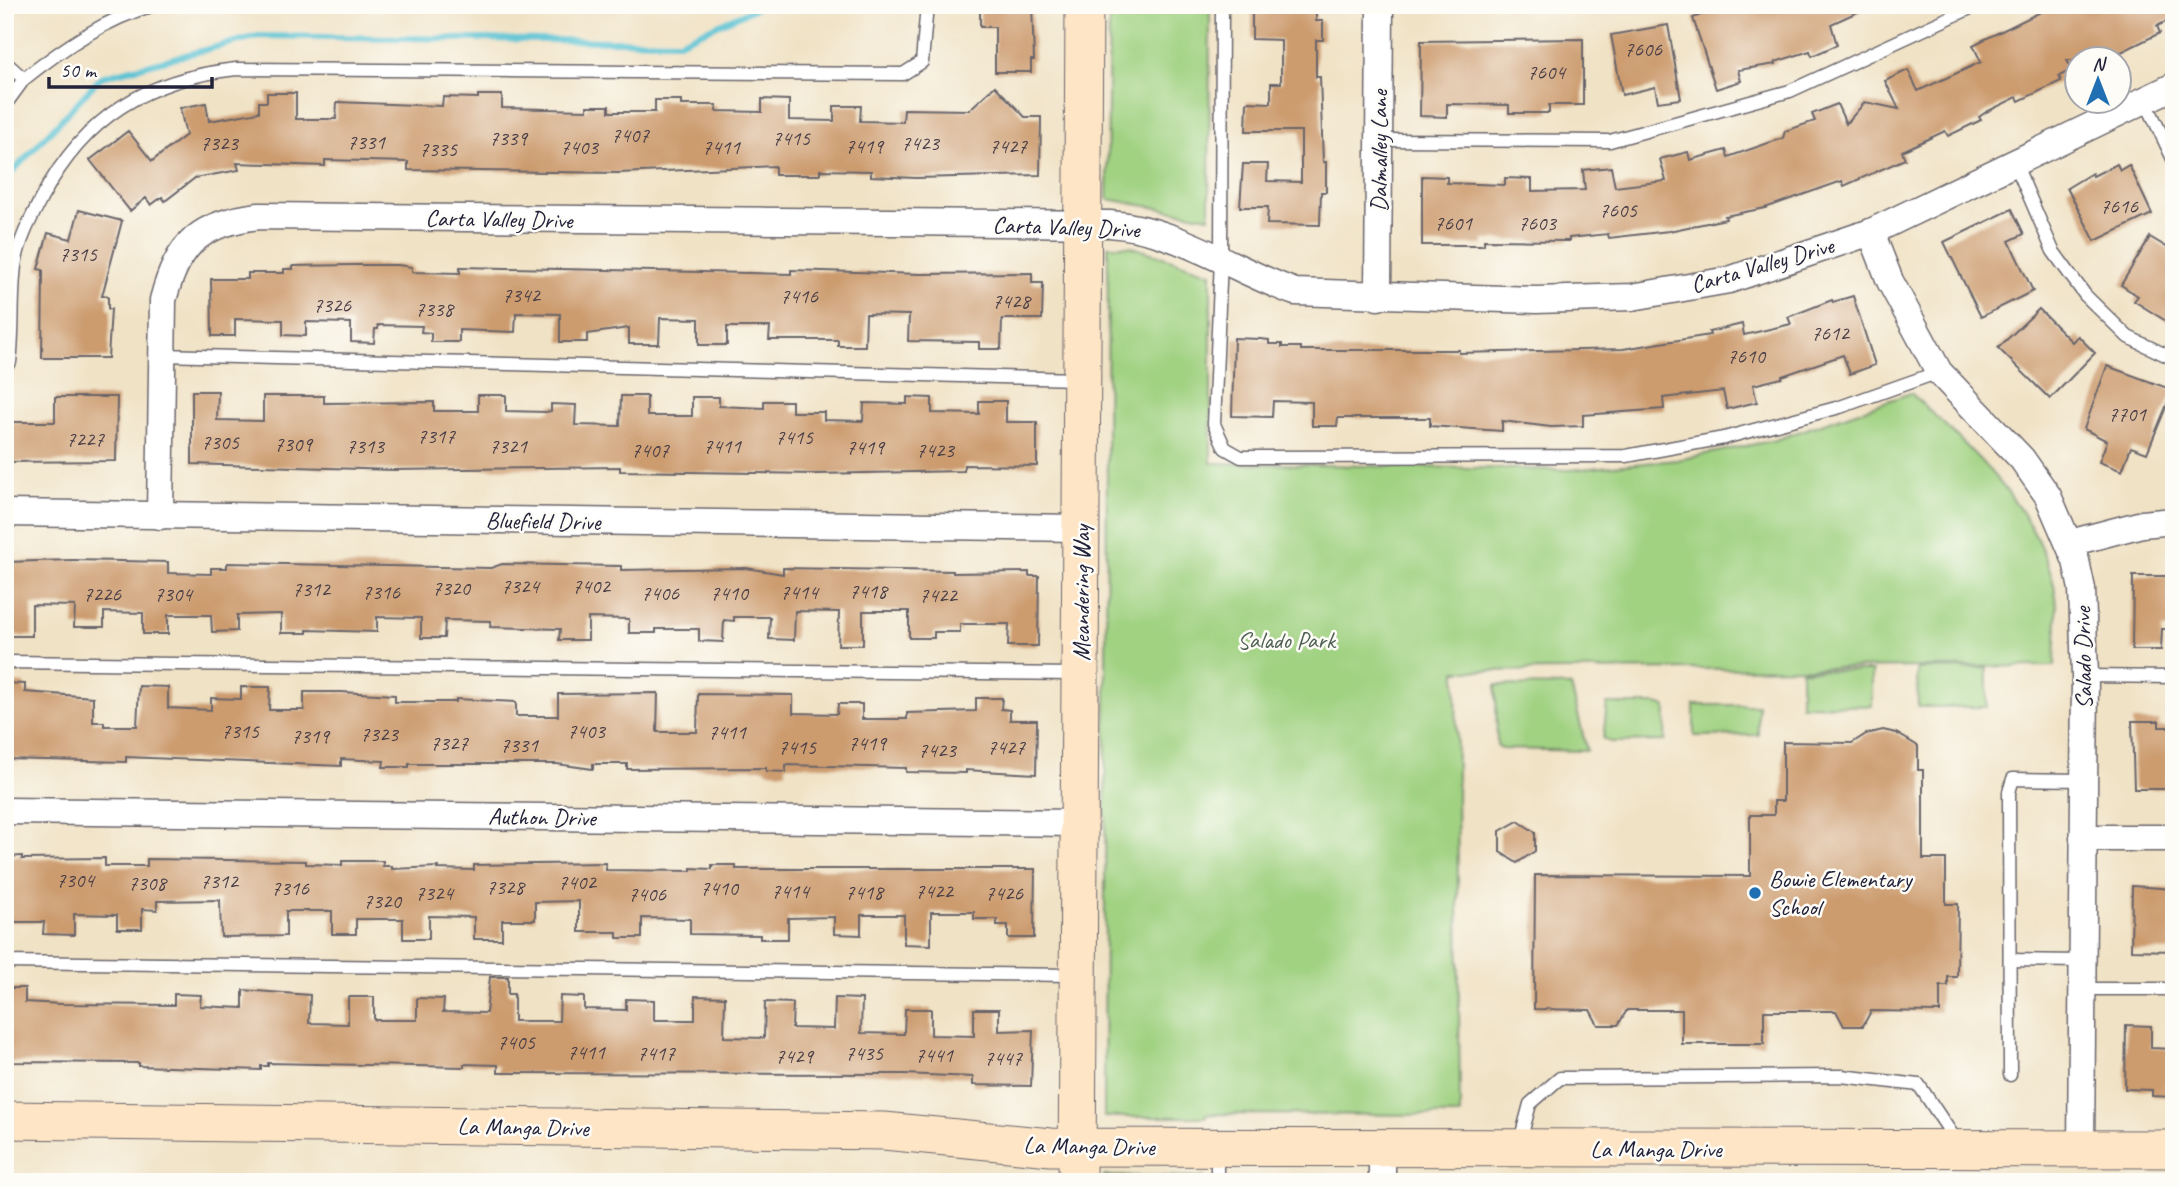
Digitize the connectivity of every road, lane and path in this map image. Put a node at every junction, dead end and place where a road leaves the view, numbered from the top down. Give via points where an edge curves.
1 (154, 5) edge
2 (927, 5) edge
3 (1084, 5) edge
4 (1222, 5) edge
5 (1380, 5) edge
6 (1978, 5) edge
7 (5, 62) edge
8 (24, 79) junction
9 (2174, 86) edge
10 (2145, 100) junction
11 (5, 105) edge
12 (1379, 140) junction
13 (2174, 161) edge
14 (2015, 163) junction
15 (1083, 225) junction
16 (1871, 232) junction
17 (1221, 259) junction
18 (1378, 297) junction
19 (162, 355) junction
20 (2174, 359) edge
21 (5, 365) edge
22 (1939, 372) junction
23 (1081, 379) junction
24 (5, 513) edge
25 (160, 516) junction
26 (2174, 521) edge
27 (1081, 528) junction
28 (2070, 543) junction
29 (5, 662) edge
30 (1080, 674) junction
31 (2085, 676) junction
32 (2174, 677) edge
33 (2084, 780) junction
34 (5, 811) edge
35 (1079, 823) junction
36 (2083, 838) junction
37 (2174, 838) edge
38 (2010, 960) junction
39 (2082, 961) junction
40 (5, 962) edge
41 (1078, 975) junction
42 (2082, 989) junction
43 (2174, 989) edge
44 (2010, 1075) dead end
45 (5, 1120) edge
46 (1961, 1148) junction
47 (2081, 1148) junction
48 (1518, 1149) junction
49 (2174, 1149) edge
50 (1077, 1164) edge
51 (1217, 1165) edge
52 (1382, 1165) edge

1 - 8 lane via 93,31
2 - 21 lane via 922,62 903,74 236,69 197,74 142,93 99,121 60,164 28,223 15,265 13,343 10,362
3 - 15 street, Meandering Way
4 - 17 lane
5 - 12 street, Dalmalley Lane
6 - 12 lane via 1790,91 1610,141
7 - 8 lane
8 - 11 lane
9 - 10 street, Carta Valley Drive
10 - 13 lane
10 - 14 street, Carta Valley Drive
12 - 18 street, Dalmalley Lane
14 - 16 street, Carta Valley Drive
14 - 20 lane via 2053,251 2085,295 2128,337
15 - 17 street, Carta Valley Drive via 1140,227
15 - 19 street, Carta Valley Drive via 259,216 219,223 183,250 171,268 163,300
15 - 23 street, Meandering Way
16 - 18 street, Carta Valley Drive via 1729,280 1632,297
16 - 22 street, Salado Drive via 1890,281
17 - 18 street, Carta Valley Drive via 1295,292
17 - 22 lane via 1214,424 1226,448 1241,457 1626,456 1724,439 1840,407
19 - 23 lane
19 - 25 street, Carta Valley Drive
22 - 28 street, Salado Drive via 2022,459 2048,496
23 - 27 street, Meandering Way
24 - 25 street, Bluefield Drive
25 - 27 street, Bluefield Drive
26 - 28 street via 2142,524
27 - 30 street, Meandering Way
28 - 31 street, Salado Drive via 2082,589
29 - 30 lane
30 - 35 street, Meandering Way
31 - 32 lane
31 - 33 street, Salado Drive
33 - 36 street, Salado Drive
33 - 38 lane via 2013,779 2009,792
34 - 35 street, Authon Drive
35 - 41 street, Meandering Way
36 - 37 street
36 - 39 street, Salado Drive
38 - 39 lane
38 - 44 lane
39 - 42 street, Salado Drive
40 - 41 lane
41 - 50 street, Meandering Way
42 - 43 lane
42 - 47 street, Salado Drive
45 - 50 street, La Manga Drive via 884,1131 1014,1145
46 - 47 street, La Manga Drive
46 - 48 street, La Manga Drive
46 - 48 lane via 1919,1085 1827,1076 1560,1078 1530,1104
47 - 49 street, La Manga Drive
48 - 52 street, La Manga Drive
50 - 51 street, La Manga Drive
51 - 52 street, La Manga Drive

